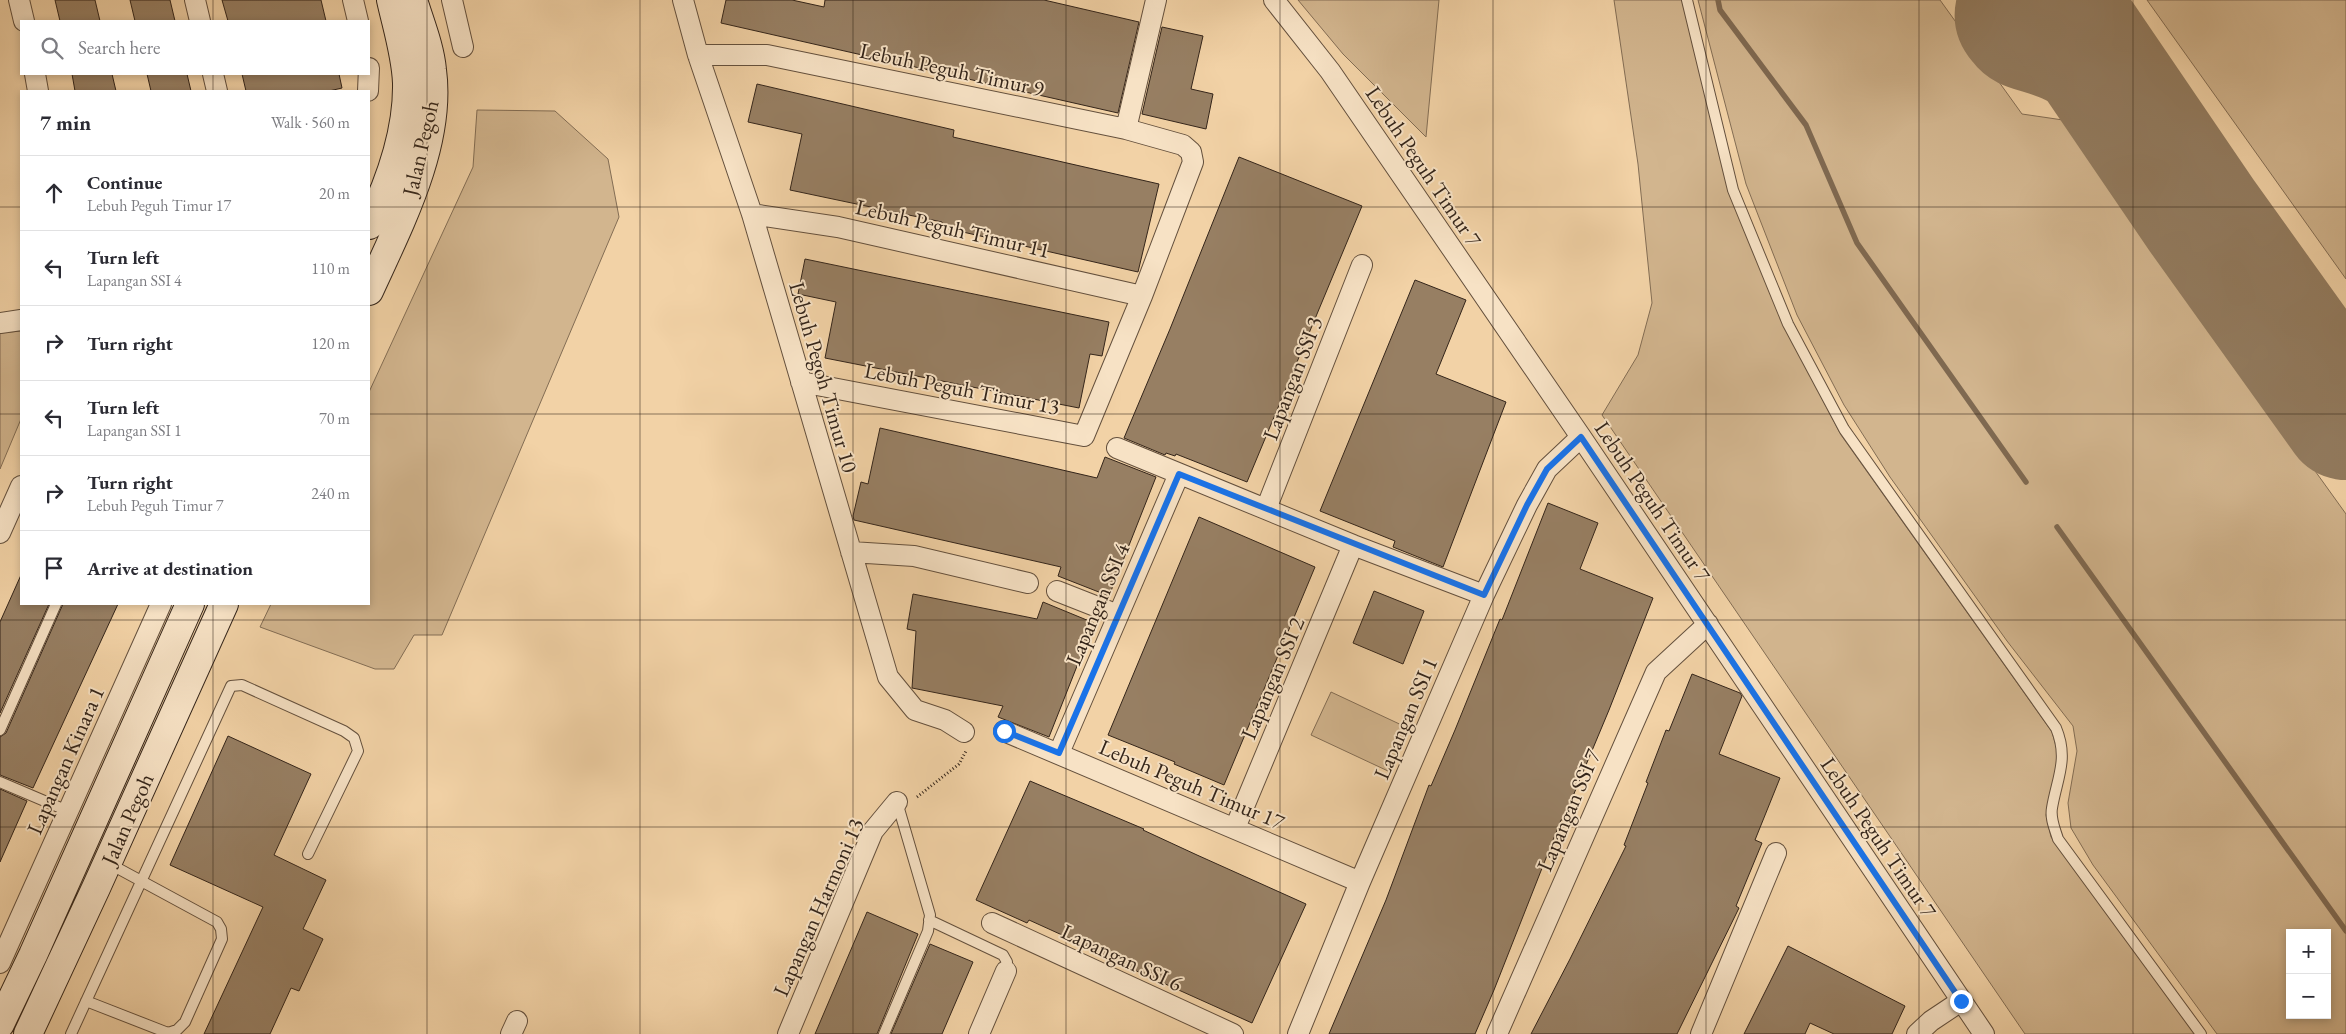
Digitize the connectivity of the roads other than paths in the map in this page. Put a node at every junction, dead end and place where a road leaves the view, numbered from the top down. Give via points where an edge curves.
1 (20, 0) edge
2 (195, 0) edge
3 (353, 0) edge
4 (391, 0) edge
5 (414, 0) edge
6 (452, 0) edge
7 (683, 0) edge
8 (1156, 0) edge
9 (1274, 0) edge
10 (1687, 0) edge
11 (24, 20) edge
12 (200, 20) edge
13 (358, 20) edge
14 (463, 47) dead end
15 (698, 55) junction
16 (35, 75) edge
17 (213, 75) edge
18 (369, 75) edge
19 (38, 90) edge
20 (217, 90) edge
21 (368, 90) edge
22 (1126, 129) junction
23 (752, 214) junction
24 (370, 223) edge
25 (1362, 265) dead end
26 (370, 289) edge
27 (1142, 296) junction
28 (20, 320) edge
29 (0, 323) edge
30 (801, 382) junction
31 (1581, 437) junction
32 (1117, 448) dead end
33 (1179, 474) junction
34 (20, 488) edge
35 (1266, 509) junction
36 (0, 533) edge
37 (1353, 545) junction
38 (851, 552) junction
39 (1028, 583) dead end
40 (1057, 591) dead end
41 (1484, 595) junction
42 (56, 605) edge
43 (160, 605) edge
44 (190, 605) edge
45 (224, 605) edge
46 (1118, 615) junction
47 (1708, 624) junction
48 (0, 730) edge
49 (1004, 731) dead end
50 (964, 732) road end
51 (1059, 753) junction
52 (0, 782) edge
53 (897, 802) joint
54 (68, 811) junction
55 (1235, 828) junction
56 (1776, 853) dead end
57 (308, 854) dead end
58 (107, 863) junction
59 (141, 881) junction
60 (1360, 882) junction
61 (929, 920) junction
62 (992, 923) dead end
63 (0, 963) edge
64 (1006, 971) joint
65 (86, 1001) junction
66 (1961, 1001) junction
67 (0, 1024) edge
68 (28, 1034) edge
69 (71, 1034) edge
70 (788, 1034) edge
71 (884, 1034) edge
72 (979, 1034) edge
73 (1233, 1034) edge
74 (1298, 1034) edge
75 (1497, 1034) edge
76 (1700, 1034) edge
77 (1917, 1034) edge
78 (1984, 1034) edge
79 (2201, 1034) edge

1 - 11 street
2 - 12 street
3 - 13 street
4 - 24 street via 404,65 406,110 384,194
5 - 26 street, Jalan Pegoh via 432,69 434,109 413,191
6 - 14 street
7 - 15 street, Lebuh Pegoh Timur 10
8 - 22 street
9 - 31 street, Lebuh Peguh Timur 7 via 1330,71
10 - 79 lane via 1733,190 1788,324 1844,429 2056,728 2062,744 2062,761 2052,810 2058,839
15 - 22 street, Lebuh Peguh Timur 9 via 767,55
15 - 23 street, Lebuh Pegoh Timur 10
16 - 19 street
17 - 20 street
18 - 21 street
22 - 27 street, Lebuh Peguh Timur 9 via 1183,145 1191,152 1193,162
23 - 27 street, Lebuh Peguh Timur 11 via 848,229
23 - 30 street, Lebuh Pegoh Timur 10
25 - 35 street, Lapangan SSI 3
27 - 30 street, Lebuh Peguh Timur 13 via 1084,436
28 - 29 street
30 - 38 street, Lebuh Pegoh Timur 10
31 - 41 street, Lapangan SSI 1 via 1547,469
31 - 47 street, Lebuh Peguh Timur 7
32 - 33 street
33 - 35 street
33 - 46 street, Lapangan SSI 4
34 - 36 street
35 - 37 street
37 - 41 street
37 - 55 street, Lapangan SSI 2
38 - 39 street via 914,556
38 - 50 street, Lebuh Pegoh Timur 10 via 888,677 915,710 945,720
40 - 46 street
41 - 60 street, Lapangan SSI 1
42 - 48 lane
43 - 54 street, Lapangan Kinara 1
44 - 67 street
45 - 58 street, Jalan Pegoh
46 - 51 street, Lapangan SSI 4
47 - 66 street, Lebuh Peguh Timur 7
47 - 75 street, Lapangan SSI 7 via 1656,672
49 - 51 street, Lebuh Peguh Timur 17
51 - 55 street, Lebuh Peguh Timur 17
52 - 54 lane
53 - 61 lane
53 - 70 street, Lapangan Harmoni 13 via 873,831
54 - 63 street, Lapangan Kinara 1
55 - 60 street, Lebuh Peguh Timur 17
56 - 76 street
57 - 59 lane via 358,751 354,738 242,685 231,686
58 - 59 lane
58 - 68 street, Jalan Pegoh
59 - 65 lane
59 - 65 lane via 217,922 222,929 222,939 185,1022 168,1033
60 - 74 street, Lapangan SSI 1
61 - 64 lane via 1003,955 1007,962
61 - 71 lane via 928,931
62 - 73 street, Lapangan SSI 6
64 - 72 street
65 - 69 lane
66 - 77 street
66 - 78 street, Lebuh Peguh Timur 7

